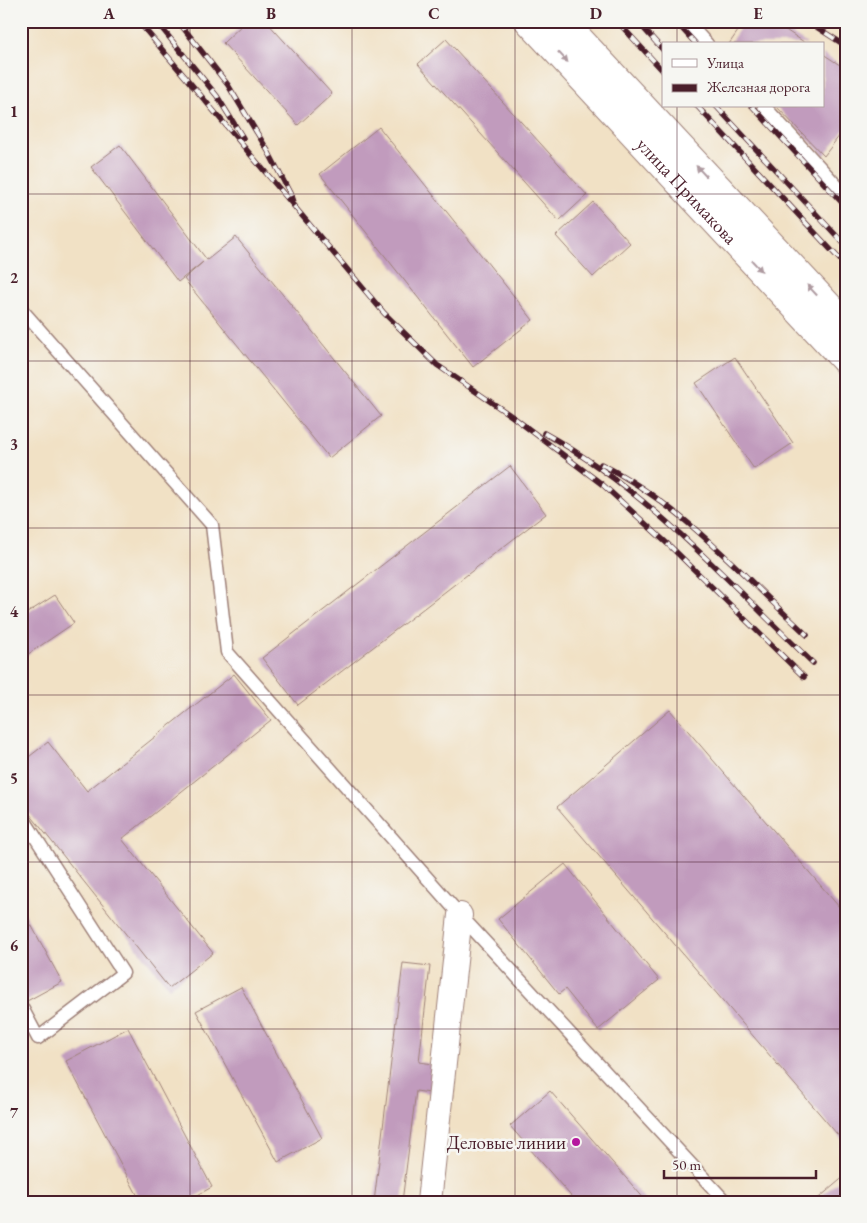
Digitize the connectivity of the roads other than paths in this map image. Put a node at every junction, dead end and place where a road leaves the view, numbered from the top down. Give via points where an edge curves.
1 (530, 21) edge
2 (562, 21) edge
3 (686, 21) edge
4 (705, 42) edge
5 (766, 108) edge
6 (846, 196) edge
7 (21, 309) edge
8 (846, 325) edge
9 (846, 361) edge
10 (21, 815) edge
11 (460, 915) junction
12 (21, 1006) edge
13 (724, 1200) dead end
14 (429, 1202) edge

1 -> 9 main road, улица Примакова
8 -> 2 main road, улица Примакова
3 - 4 lane
5 - 6 lane
7 - 11 lane via 212,525 227,652
10 - 12 lane via 123,972 38,1038
11 - 13 lane
11 - 14 street

